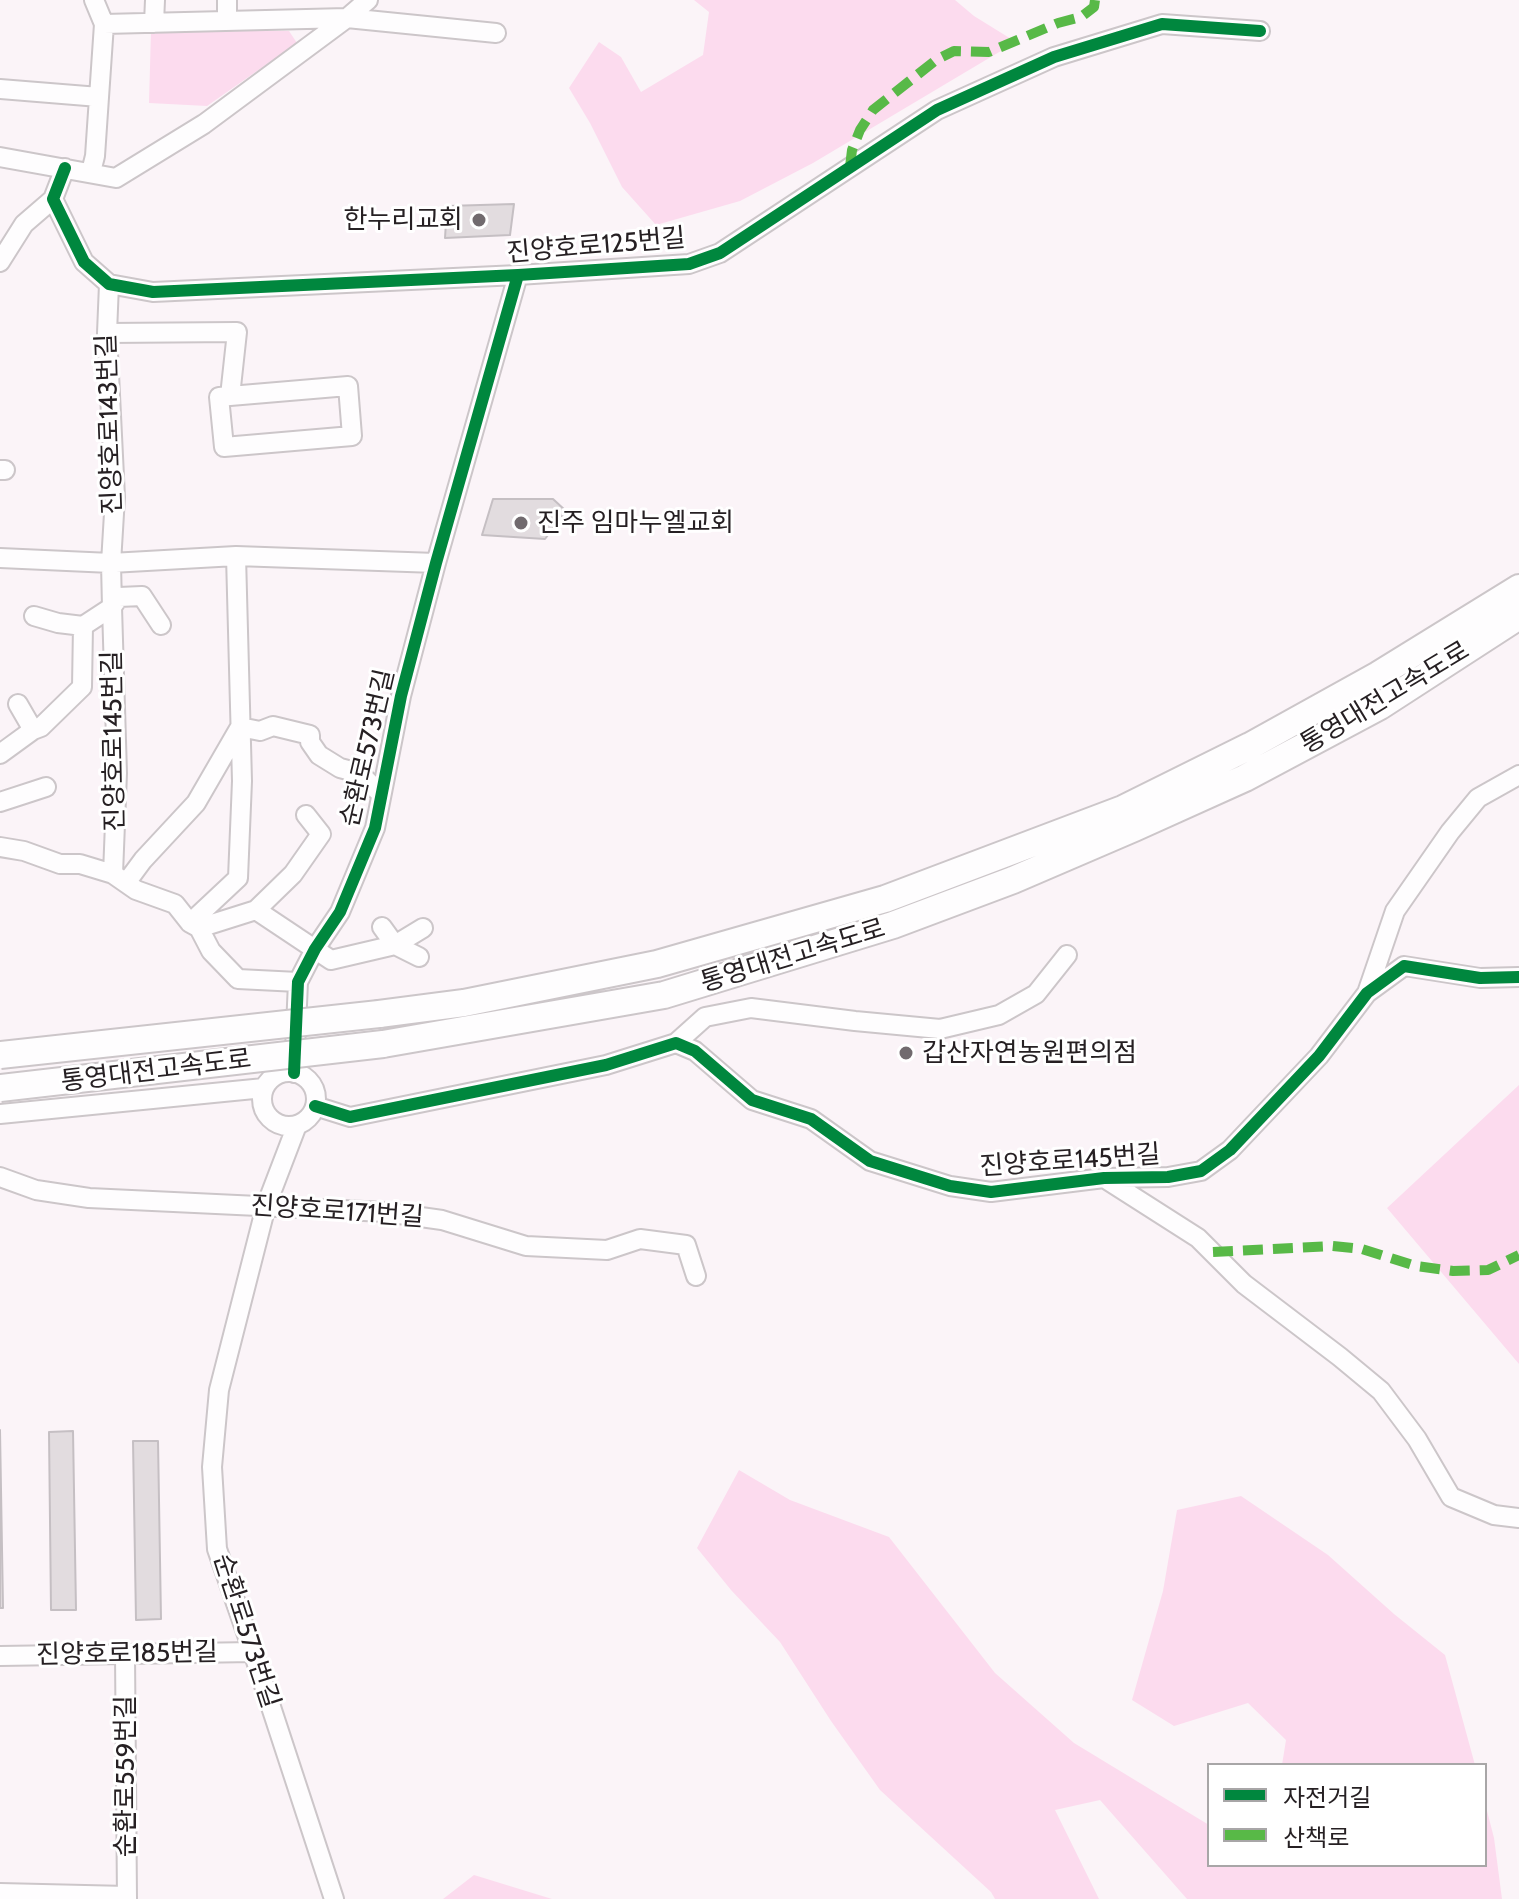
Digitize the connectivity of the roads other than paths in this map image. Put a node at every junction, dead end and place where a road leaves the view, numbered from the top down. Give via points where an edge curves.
1 (90, 0) edge
2 (155, 0) edge
3 (227, 0) edge
4 (368, 0) edge
5 (347, 18) junction
6 (227, 21) junction
7 (154, 23) junction
8 (104, 24) junction
9 (1260, 31) dead end
10 (496, 33) dead end
11 (0, 89) edge
12 (99, 97) junction
13 (0, 157) edge
14 (65, 168) junction
15 (91, 172) junction
16 (53, 199) junction
17 (0, 262) edge
18 (518, 275) junction
19 (109, 284) junction
20 (107, 333) junction
21 (230, 396) junction
22 (236, 556) junction
23 (0, 558) edge
24 (111, 563) junction
25 (436, 563) junction
26 (1519, 588) edge
27 (112, 607) junction
28 (34, 616) dead end
29 (1519, 616) edge
30 (161, 625) dead end
31 (83, 626) junction
32 (18, 704) dead end
33 (240, 727) junction
34 (33, 730) junction
35 (0, 754) edge
36 (1519, 775) edge
37 (46, 787) dead end
38 (381, 794) junction
39 (0, 802) edge
40 (306, 815) dead end
41 (0, 847) edge
42 (117, 877) junction
43 (256, 910) junction
44 (194, 926) junction
45 (382, 927) dead end
46 (423, 928) dead end
47 (395, 945) junction
48 (315, 949) junction
49 (1067, 955) dead end
50 (419, 957) dead end
51 (1519, 977) edge
52 (298, 982) junction
53 (1367, 993) junction
54 (676, 1043) junction
55 (0, 1055) edge
56 (294, 1073) junction
57 (0, 1088) edge
58 (264, 1088) junction
59 (315, 1106) junction
60 (0, 1114) edge
61 (297, 1125) junction
62 (0, 1177) edge
63 (1104, 1178) junction
64 (266, 1206) junction
65 (696, 1276) dead end
66 (1519, 1518) edge
67 (253, 1652) junction
68 (125, 1654) junction
69 (0, 1656) edge
70 (0, 1893) edge
71 (127, 1898) edge
72 (334, 1899) edge

1 - 8 street
2 - 7 street
3 - 6 street
4 - 5 street
5 - 6 street
5 - 10 street
5 - 15 street via 204,124 116,178
6 - 7 street
7 - 8 street
8 - 12 street
9 - 18 street, 진양호로125번길 via 1162,24 1054,57 937,110 720,253 689,264
11 - 12 street
12 - 15 street
13 - 14 street
14 - 15 street
14 - 16 street
16 - 17 street via 24,224
16 - 19 street via 84,262
18 - 19 street, 진양호로125번길 via 153,292
18 - 25 street, 순환로573번길
19 - 20 street, 진양호로143번길
20 - 21 street via 237,332
20 - 24 street, 진양호로143번길 via 115,497
21 - 21 street via 219,397 224,447 352,436 348,386
22 - 24 street
22 - 25 street
22 - 33 street
23 - 24 street
24 - 27 street, 진양호로145번길
25 - 38 street, 순환로573번길
26 - 55 highway, 통영대전고속도로, bridge via 1365,682 1137,802 900,893 657,964 464,1003
27 - 30 street via 119,597 142,596
27 - 31 street, 진양호로145번길
27 - 42 street, 진양호로145번길
28 - 31 street
29 - 57 highway, 통영대전고속도로, bridge via 1380,706 1245,778 1013,880 893,925 664,995 383,1044
31 - 34 street, 진양호로145번길 via 82,687
32 - 34 street
33 - 38 street via 260,731 273,726 310,735 319,755 359,773
33 - 42 street, 진양호로145번길 via 196,803 126,883
33 - 44 street via 238,878
34 - 35 street, 진양호로145번길
36 - 53 street via 1478,798 1450,832 1395,911
37 - 39 street
38 - 48 street, 순환로573번길 via 375,828 340,912
40 - 43 street via 321,834 293,874
41 - 42 street, 진양호로145번길
42 - 44 street, 진양호로145번길 via 175,904
43 - 44 street
43 - 48 street
44 - 52 street, 진양호로145번길 via 238,979
45 - 47 street
46 - 47 street
47 - 48 street via 331,960
47 - 50 street
48 - 52 street, 순환로573번길
49 - 54 street via 1036,994 999,1015 940,1029 751,1008 705,1017
51 - 53 street via 1480,978 1404,966
52 - 56 street, 순환로573번길
53 - 63 street, 진양호로145번길 via 1319,1056 1230,1150 1201,1171
54 - 59 street via 606,1065 350,1117
54 - 63 street, 진양호로145번길 via 695,1051 752,1100 811,1119 870,1161 896,1170 991,1192
56 - 58 street via 277,1075
56 - 59 street via 309,1081
58 - 60 street
58 - 61 street via 266,1114 279,1125
59 - 61 street
61 - 64 street, 순환로573번길
62 - 64 street, 진양호로171번길 via 36,1190 89,1198
63 - 66 street via 1198,1238 1244,1284 1381,1391 1451,1497 1494,1515
64 - 65 street, 진양호로171번길 via 442,1220 526,1246 607,1250 640,1239 686,1245
64 - 67 street, 순환로573번길 via 219,1390 212,1467 217,1549
67 - 68 street, 진양호로185번길
67 - 72 street, 순환로573번길
68 - 69 street, 진양호로185번길
68 - 71 street, 순환로559번길
70 - 71 street

